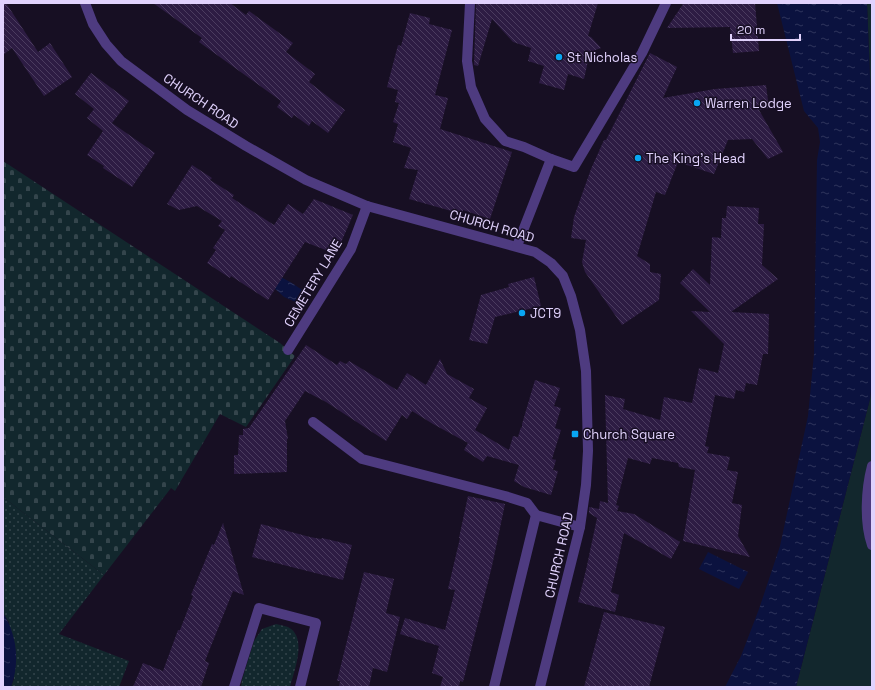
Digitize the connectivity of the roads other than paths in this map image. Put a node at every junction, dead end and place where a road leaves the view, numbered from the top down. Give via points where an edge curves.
1 (86, 3) edge
2 (470, 3) edge
3 (666, 3) edge
4 (551, 159) junction
5 (367, 206) junction
6 (517, 246) junction
7 (288, 350) dead end
8 (313, 422) dead end
9 (872, 466) edge
10 (536, 515) junction
11 (580, 526) junction
12 (872, 545) edge
13 (234, 687) edge
14 (300, 687) edge
15 (494, 687) edge
16 (540, 687) edge

1 - 5 street, CHURCH ROAD via 93,24 121,61 187,110 306,180
2 - 4 street via 467,61 471,87 485,120 505,141
3 - 4 street via 642,53 574,167
4 - 6 street
5 - 6 street, CHURCH ROAD
5 - 7 street, CEMETERY LANE via 351,249
6 - 11 street, CHURCH ROAD via 535,252 551,262 562,276 571,296 580,330 586,371 588,451
8 - 10 street via 362,459 505,496 527,504
9 - 12 street via 867,510
10 - 11 street
10 - 15 street
11 - 16 street, CHURCH ROAD
13 - 14 street via 259,608 316,623

